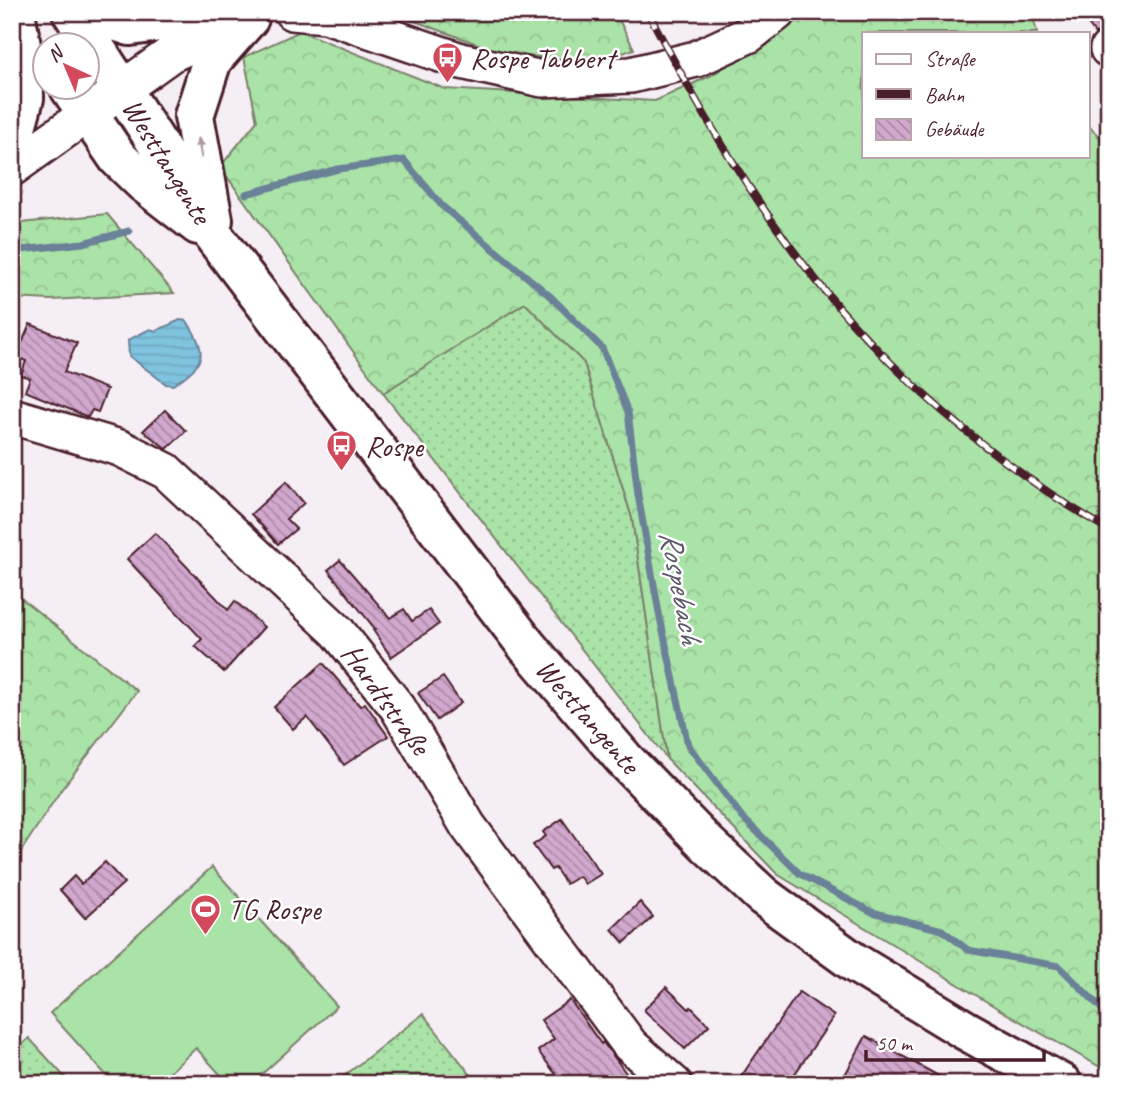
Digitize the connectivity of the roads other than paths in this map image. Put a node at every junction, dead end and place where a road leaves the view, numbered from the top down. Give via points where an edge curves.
1 (15, 12) edge
2 (23, 12) edge
3 (72, 12) edge
4 (88, 12) edge
5 (292, 12) edge
6 (778, 12) edge
7 (260, 15) edge
8 (36, 32) edge
9 (121, 89) junction
10 (102, 94) edge
11 (78, 102) edge
12 (80, 102) edge
13 (12, 142) edge
14 (12, 168) edge
15 (216, 239) junction
16 (12, 416) edge
17 (674, 1084) edge
18 (1062, 1084) edge

1 - 13 main road via 24,98
2 - 8 main road
3 - 9 main road, Westtangente
4 - 7 main road via 130,26
5 - 6 street via 326,15 461,61 542,79 631,75 696,59 750,34
7 - 9 street via 172,54
15 -> 7 main road via 194,116 212,60
9 - 10 street
9 - 15 main road, Westtangente
11 - 14 street
12 - 15 main road, Westtangente via 118,158
15 - 18 main road, Westtangente via 527,646 624,759 706,843 763,896 855,963
16 - 17 street, Hardtstraße via 120,448 166,471 337,631 398,708 468,826 605,1012 630,1045

